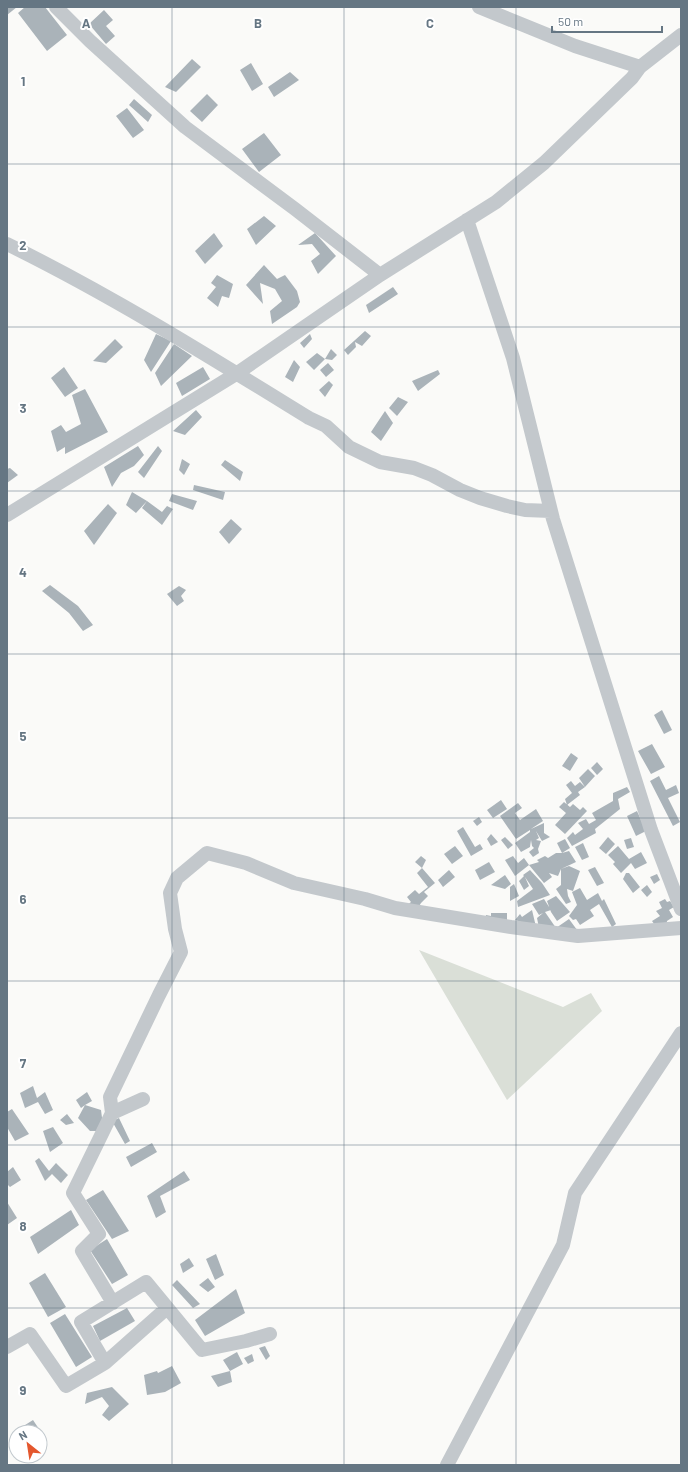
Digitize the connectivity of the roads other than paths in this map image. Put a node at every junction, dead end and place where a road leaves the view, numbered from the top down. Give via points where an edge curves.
1 (56, 7) edge
2 (479, 7) edge
3 (681, 35) edge
4 (640, 67) junction
5 (467, 220) junction
6 (7, 244) edge
7 (380, 275) junction
8 (236, 374) junction
9 (551, 512) junction
10 (7, 515) edge
11 (681, 909) edge
12 (681, 928) edge
13 (681, 1033) edge
14 (143, 1099) dead end
15 (112, 1112) junction
16 (113, 1303) junction
17 (167, 1308) junction
18 (270, 1334) dead end
19 (7, 1347) edge
20 (104, 1363) junction
21 (447, 1465) edge

1 - 7 street via 96,47 185,127
2 - 4 street via 575,46
3 - 4 street
4 - 5 street via 632,78 544,163 496,202
5 - 7 street
5 - 9 street via 513,358
6 - 8 street via 131,310
7 - 8 street
8 - 9 street via 326,426 349,447 380,462 414,468 467,493 507,506
8 - 10 street
9 - 11 street via 651,830
12 - 15 street via 578,936 511,927 395,908 294,883 246,863 207,853 177,878 170,893 181,952 110,1097
13 - 21 street via 575,1193 563,1244
14 - 15 street
15 - 16 street via 73,1193 99,1234 82,1251
16 - 17 street via 146,1282
16 - 20 street via 81,1322
17 - 18 street via 202,1350
17 - 20 street
19 - 20 street via 30,1334 66,1386

